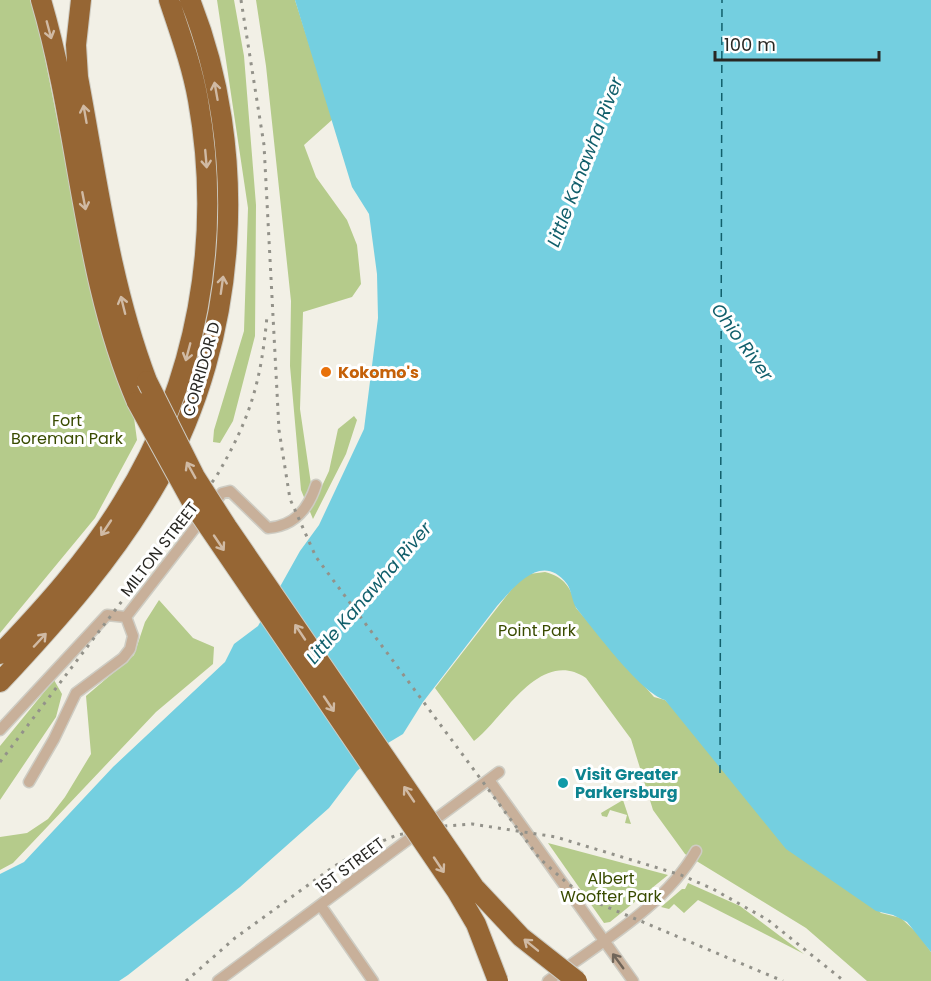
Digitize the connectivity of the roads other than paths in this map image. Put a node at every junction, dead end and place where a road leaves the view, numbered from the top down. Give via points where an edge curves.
1 (41, 0) edge
2 (81, 0) edge
3 (170, 0) edge
4 (190, 0) edge
5 (316, 485) dead end
6 (126, 617) junction
7 (0, 654) edge
8 (0, 682) edge
9 (0, 730) edge
10 (499, 772) dead end
11 (489, 780) junction
12 (29, 782) dead end
13 (696, 851) dead end
14 (321, 906) junction
15 (603, 940) junction
16 (218, 981) edge
17 (373, 981) edge
18 (498, 981) edge
19 (548, 981) edge
20 (577, 981) edge
21 (633, 981) edge

1 -> 18 highway, bridge via 57,61 104,303 120,363 137,402 193,504 456,890 476,924
20 -> 2 highway, bridge via 521,937 474,887 190,468 147,381 119,290 78,77 76,45
3 -> 7 highway, CORRIDOR D via 198,100 207,171 209,216 204,269 189,353 171,408 123,503 68,579
8 -> 4 highway, CORRIDOR D via 99,572 132,524 184,425 210,347 227,244 226,159 213,72
5 - 6 street, MILTON STREET via 301,514 290,523 268,528 230,491 222,493
6 - 9 street, MILTON STREET via 107,615
6 - 12 street via 133,636 130,650 76,693
10 - 11 street, 1ST STREET
11 - 14 street, 1ST STREET
11 - 15 street
13 - 15 street via 673,883
14 - 16 street, 1ST STREET
14 - 17 street
15 - 19 street
21 -> 15 street

